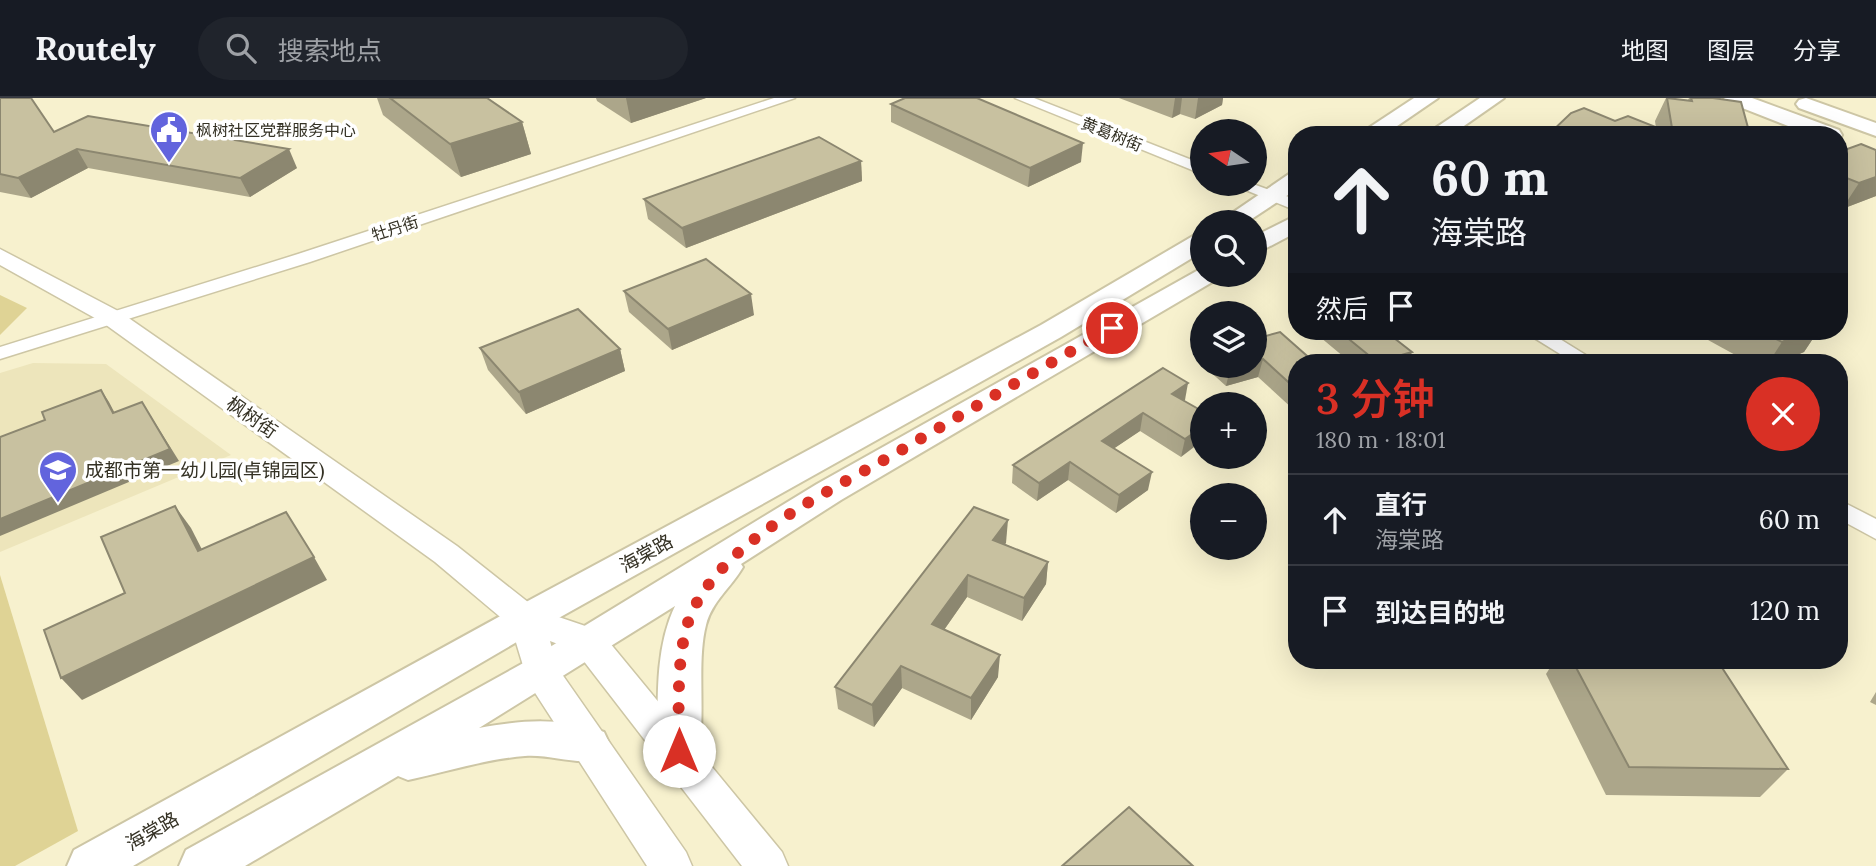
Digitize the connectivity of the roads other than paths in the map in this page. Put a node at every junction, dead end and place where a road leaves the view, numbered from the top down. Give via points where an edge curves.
1 (788, 98) edge
2 (1022, 98) edge
3 (1428, 98) edge
4 (1494, 98) edge
5 (1734, 98) edge
6 (1789, 98) edge
7 (1383, 126) edge
8 (1450, 126) edge
9 (1807, 126) edge
10 (1876, 130) edge
11 (1848, 141) edge
12 (1876, 152) edge
13 (1190, 164) edge
14 (1288, 185) edge
15 (1267, 195) edge
16 (1270, 196) junction
17 (1288, 203) edge
18 (1248, 210) edge
19 (1288, 227) edge
20 (1267, 239) edge
21 (1190, 248) edge
22 (0, 256) edge
23 (1190, 284) edge
24 (111, 317) junction
25 (1549, 340) edge
26 (0, 353) edge
27 (1573, 354) edge
28 (1848, 513) edge
29 (1876, 530) edge
30 (761, 535) junction
31 (526, 619) junction
32 (589, 641) junction
33 (541, 672) junction
34 (589, 744) junction
35 (679, 751) junction
36 (372, 769) junction
37 (90, 866) edge
38 (202, 866) edge
39 (671, 866) edge
40 (767, 866) edge

1 - 24 street, 牡丹街
2 - 13 street, 黄葛树街
3 - 7 main road
4 - 8 main road
5 - 9 main road
6 - 10 main road
11 - 12 main road
14 - 16 main road
15 - 16 street
16 - 17 street
16 - 18 main road
19 - 20 main road
21 - 31 main road, 海棠路 via 1051,331
22 - 24 street, 枫树街
23 - 30 main road
24 - 26 street, 牡丹街
24 - 31 street, 枫树街 via 446,554
25 - 27 street
28 - 29 street
30 - 32 main road
30 - 35 main road via 704,589 691,613 684,647
31 - 32 street, 枫树街
31 - 33 street
31 - 37 main road, 海棠路
32 - 33 main road
32 - 35 street
33 - 34 street
33 - 36 main road
34 - 36 main road via 521,738
34 - 39 street
35 - 40 street
36 - 38 main road

